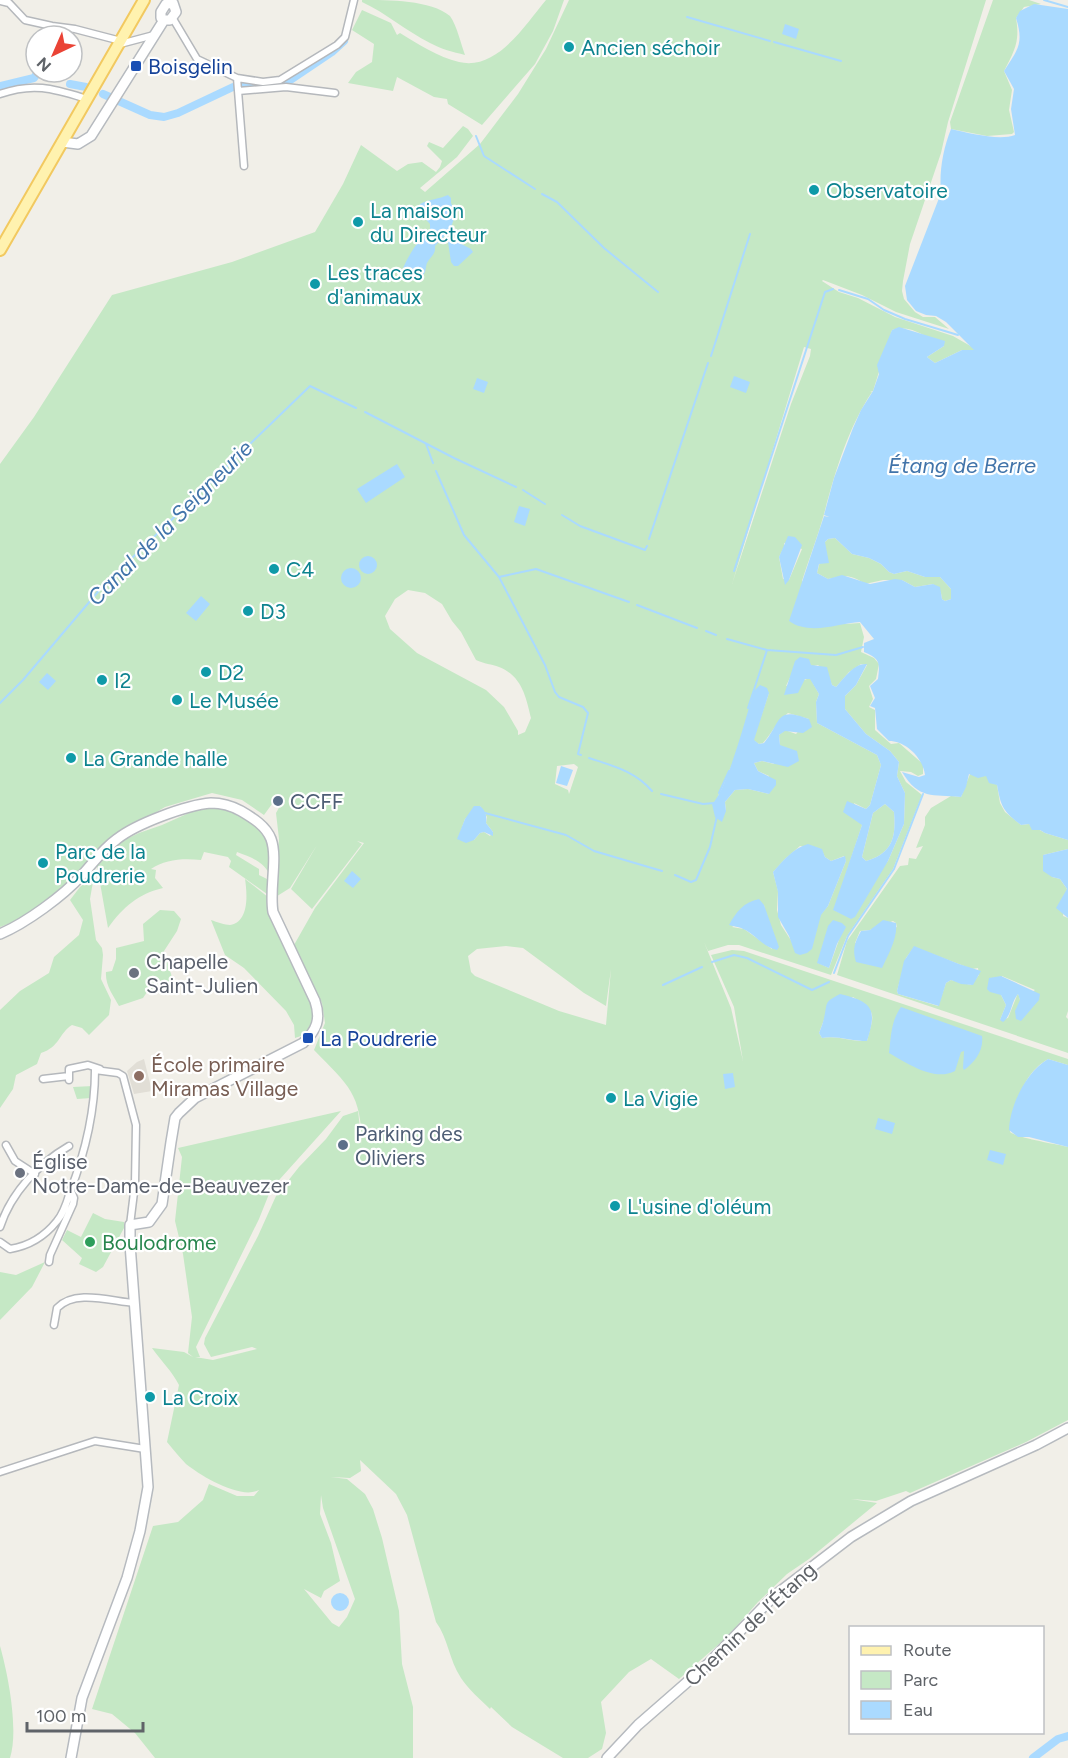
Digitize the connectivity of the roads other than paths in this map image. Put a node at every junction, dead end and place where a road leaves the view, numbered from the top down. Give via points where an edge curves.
1 (144, 0) edge
2 (354, 0) edge
3 (0, 1) edge
4 (174, 2) edge
5 (168, 19) junction
6 (155, 35) junction
7 (120, 43) junction
8 (237, 78) junction
9 (238, 91) junction
10 (335, 93) dead end
11 (0, 94) edge
12 (88, 99) junction
13 (62, 142) junction
14 (244, 166) dead end
15 (0, 250) edge
16 (0, 934) edge
17 (109, 1072) junction
18 (44, 1079) dead end
19 (6, 1145) dead end
20 (69, 1146) dead end
21 (35, 1174) junction
22 (71, 1190) junction
23 (130, 1226) junction
24 (0, 1227) edge
25 (0, 1242) edge
26 (49, 1262) dead end
27 (134, 1303) junction
28 (54, 1325) dead end
29 (1068, 1428) edge
30 (145, 1449) junction
31 (0, 1473) edge
32 (70, 1758) edge
33 (607, 1758) edge

1 - 7 main road
2 - 8 street via 345,37 337,45 280,80
3 - 7 street via 13,7 25,20 75,29
4 - 5 street via 166,4 161,12 161,18
5 - 6 street
5 - 8 street via 197,59
6 - 7 street
6 - 13 street via 91,136 78,144
7 - 12 main road
8 - 9 street
9 - 10 street via 286,87
9 - 14 street
11 - 12 street via 37,86
12 - 13 main road
13 - 15 main road
16 - 23 street via 53,899 117,838 141,824 210,803 224,804 256,821 272,843 273,912 315,1001 318,1023 303,1042 186,1104 175,1118 162,1204 149,1222
17 - 18 street via 88,1065 69,1075
17 - 22 street via 95,1070 91,1117
17 - 23 street via 123,1076 136,1125
19 - 21 street via 15,1161
20 - 21 street via 54,1154
21 - 24 street via 9,1203
22 - 25 street via 58,1220 37,1240 10,1249
22 - 26 street via 74,1198
23 - 27 street
27 - 28 street via 72,1298 61,1304
27 - 30 street
29 - 33 street, Chemin de l’Étang via 911,1501 841,1544 774,1596
30 - 31 street via 95,1441
30 - 32 street via 148,1487 140,1531 127,1578 82,1698

